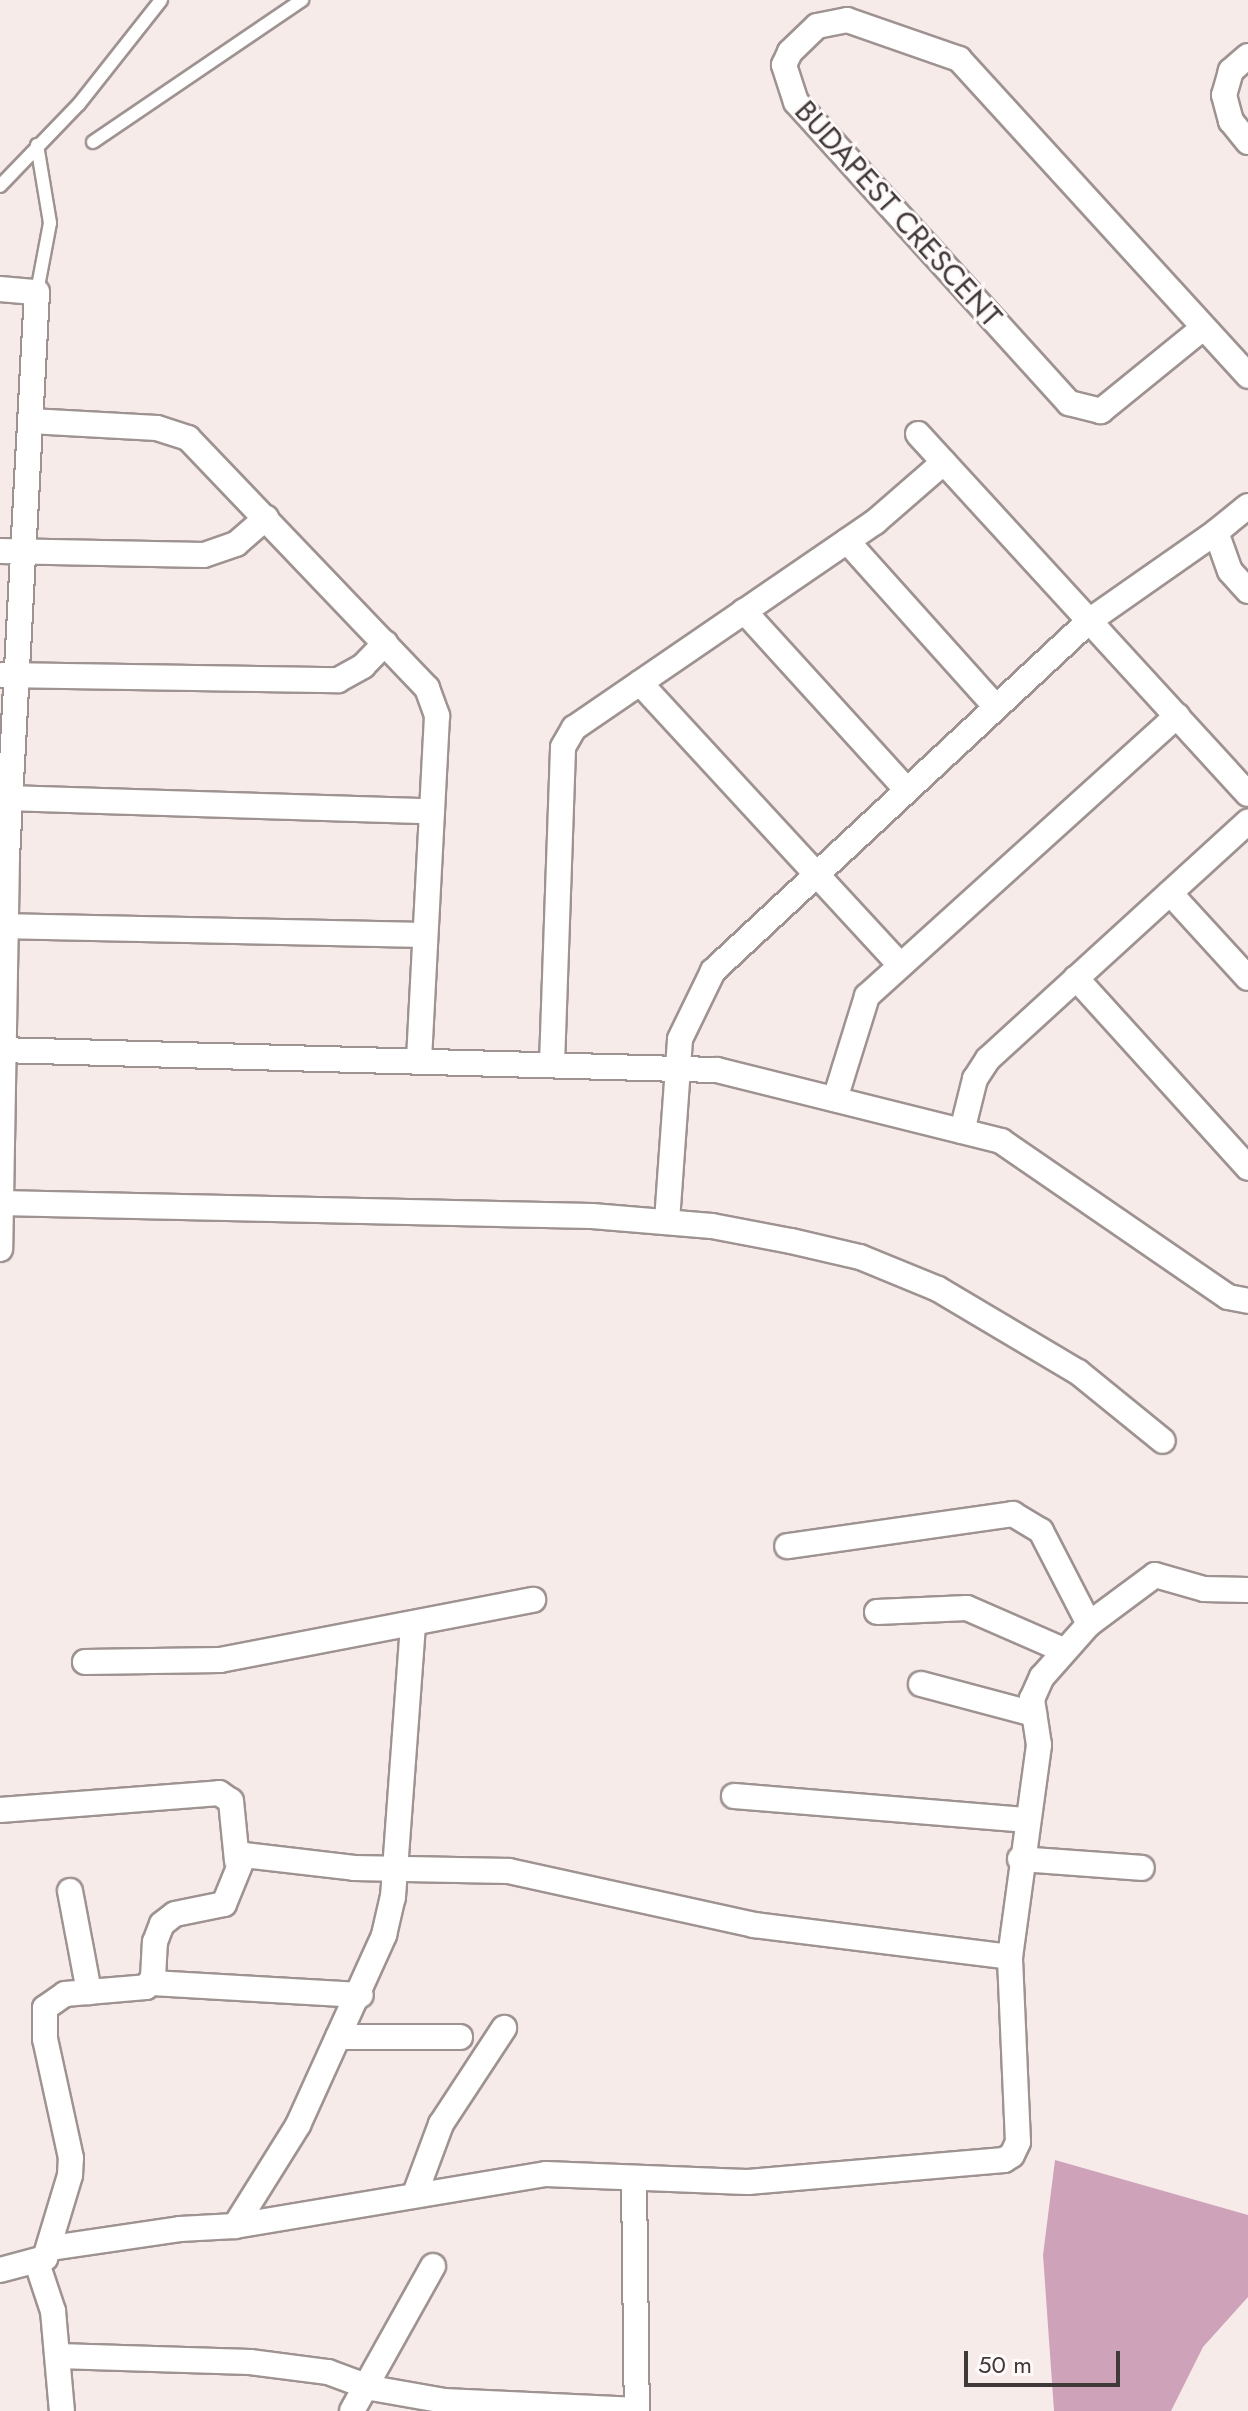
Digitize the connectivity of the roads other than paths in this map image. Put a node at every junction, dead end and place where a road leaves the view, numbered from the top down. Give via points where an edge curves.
1 (161, 0) edge
2 (302, 0) edge
3 (1248, 56) edge
4 (93, 142) dead end
5 (1248, 142) edge
6 (37, 145) junction
7 (0, 186) edge
8 (0, 289) edge
9 (37, 292) junction
10 (1203, 328) junction
11 (1248, 376) edge
12 (30, 421) junction
13 (918, 434) dead end
14 (944, 462) junction
15 (1248, 506) edge
16 (266, 518) junction
17 (1216, 532) junction
18 (847, 541) junction
19 (12, 551) edge
20 (1248, 591) edge
21 (744, 611) junction
22 (1089, 621) junction
23 (385, 643) junction
24 (8, 675) edge
25 (640, 683) junction
26 (995, 706) junction
27 (1177, 716) junction
28 (906, 789) junction
29 (1248, 794) edge
30 (10, 798) junction
31 (432, 811) junction
32 (1248, 822) edge
33 (813, 875) junction
34 (1170, 893) junction
35 (3, 926) edge
36 (425, 935) junction
37 (900, 965) junction
38 (1076, 978) junction
39 (1248, 978) edge
40 (2, 1050) edge
41 (419, 1061) junction
42 (552, 1064) junction
43 (675, 1068) junction
44 (835, 1099) junction
45 (962, 1131) junction
46 (1248, 1168) edge
47 (1, 1203) edge
48 (667, 1221) junction
49 (0, 1249) edge
50 (1248, 1301) edge
51 (1163, 1441) dead end
52 (787, 1546) dead end
53 (1248, 1590) edge
54 (533, 1600) dead end
55 (877, 1612) dead end
56 (1089, 1624) junction
57 (413, 1625) junction
58 (1063, 1650) junction
59 (85, 1662) dead end
60 (921, 1684) dead end
61 (1034, 1714) junction
62 (734, 1796) dead end
63 (0, 1810) edge
64 (1025, 1820) junction
65 (1020, 1859) junction
66 (237, 1861) junction
67 (1142, 1868) dead end
68 (392, 1869) junction
69 (70, 1891) dead end
70 (1010, 1957) junction
71 (151, 1983) junction
72 (89, 1992) junction
73 (361, 1995) junction
74 (504, 2028) dead end
75 (338, 2037) junction
76 (460, 2037) dead end
77 (634, 2179) junction
78 (415, 2194) junction
79 (235, 2226) junction
80 (44, 2255) junction
81 (433, 2266) dead end
82 (0, 2270) edge
83 (58, 2356) junction
84 (366, 2385) junction
85 (62, 2411) edge
86 (352, 2411) edge
87 (637, 2411) edge

1 - 6 lane via 79,104
2 - 4 lane
3 - 5 street via 1231,71 1224,95 1231,121
6 - 7 lane
6 - 9 lane via 50,223
8 - 9 street
9 - 12 street
10 - 10 street, BUDAPEST CRESCENT via 959,59 847,20 817,26 790,52 784,65 796,102 1069,403 1101,411
10 - 11 street, BUDAPEST CRESCENT
12 - 16 street via 173,431 197,446
12 - 19 street
13 - 14 street
14 - 18 street
14 - 22 street
15 - 17 street
16 - 19 street via 236,544 204,555
16 - 23 street
17 - 20 street via 1226,564
17 - 22 street
18 - 21 street
18 - 26 street
19 - 24 street
21 - 25 street
21 - 28 street
22 - 26 street
22 - 27 street
23 - 24 street via 363,666 338,680
23 - 31 street via 433,700
24 - 30 street
25 - 33 street
25 - 42 street via 574,728 563,747
26 - 28 street
27 - 29 street
27 - 37 street
28 - 33 street
30 - 31 street
30 - 35 street
31 - 36 street
32 - 34 street
33 - 37 street
33 - 43 street via 713,971 691,1007
34 - 38 street
34 - 39 street
35 - 36 street
35 - 40 street
36 - 41 street
37 - 44 street via 860,1010
38 - 45 street via 988,1059 975,1079
38 - 46 street
40 - 41 street
40 - 47 street
41 - 42 street
42 - 43 street
43 - 44 street via 717,1070
43 - 48 street
44 - 45 street
45 - 50 street via 1001,1141 1228,1297
47 - 48 street
47 - 49 street
48 - 51 street via 860,1257 938,1289 1078,1372
52 - 56 street via 1013,1514 1041,1531
53 - 56 street via 1204,1589 1155,1575
54 - 57 street
55 - 58 street via 967,1608
56 - 58 street
57 - 59 street via 220,1660
57 - 68 street
58 - 61 street via 1034,1689
60 - 61 street
61 - 64 street via 1039,1745
62 - 64 street
63 - 66 street via 219,1793 231,1801
64 - 65 street
65 - 67 street
65 - 70 street
66 - 68 street via 258,1855
66 - 71 street via 224,1904 175,1914 162,1924
68 - 70 street via 509,1871 754,1925
68 - 73 street via 387,1923
69 - 72 street
70 - 77 street via 1018,2142 1004,2160 789,2180
71 - 72 street via 127,1991
71 - 73 street
72 - 80 street via 55,1996 42,2019 71,2158
73 - 75 street
74 - 78 street via 441,2124
75 - 76 street
75 - 79 street via 272,2173
77 - 78 street via 546,2174
77 - 87 street
78 - 79 street
79 - 80 street via 166,2230
80 - 82 street
80 - 83 street
81 - 84 street
83 - 84 street via 250,2362 328,2372
83 - 85 street
84 - 86 street
84 - 87 street via 445,2401

